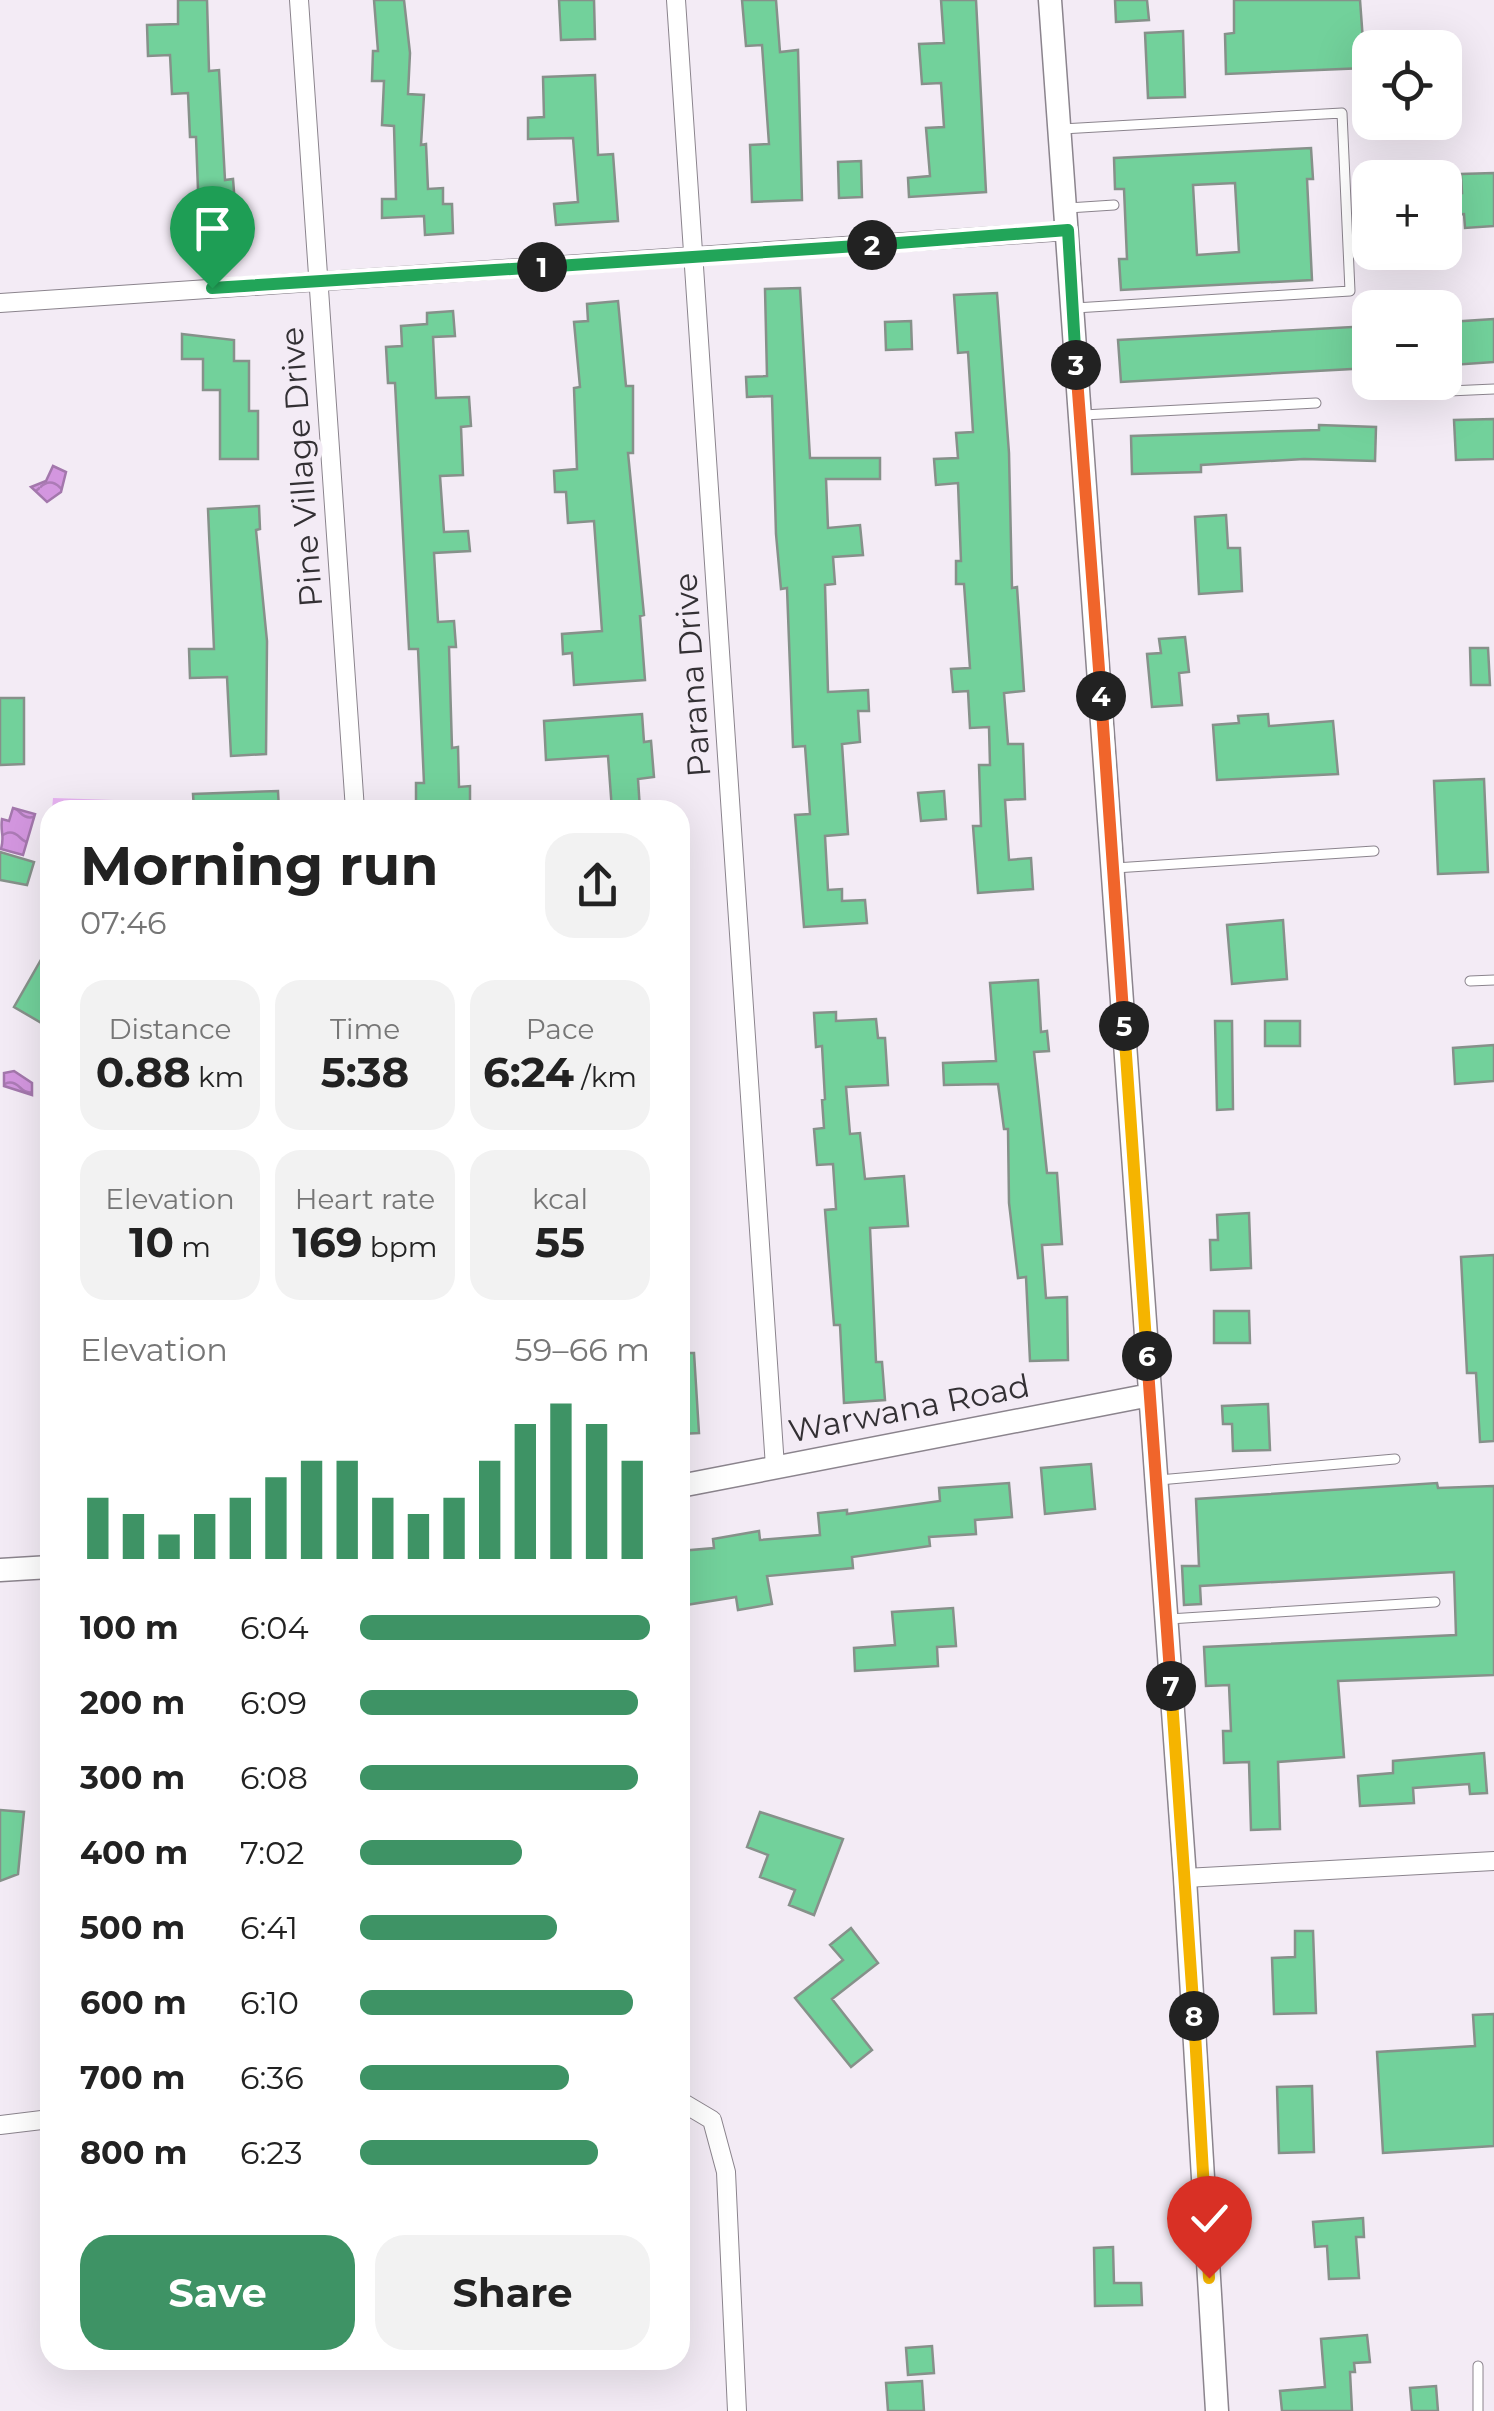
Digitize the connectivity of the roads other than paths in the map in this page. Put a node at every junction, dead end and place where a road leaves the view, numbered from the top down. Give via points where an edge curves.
1 (299, 0) edge
2 (676, 0) edge
3 (1050, 0) edge
4 (1060, 130) junction
5 (1114, 205) dead end
6 (1066, 219) junction
7 (694, 258) junction
8 (318, 282) junction
9 (0, 302) edge
10 (1072, 308) junction
11 (1494, 389) edge
12 (1462, 390) edge
13 (1316, 403) dead end
14 (1080, 415) junction
15 (355, 800) edge
16 (1374, 851) dead end
17 (1113, 868) junction
18 (1494, 980) edge
19 (1470, 981) dead end
20 (1150, 1395) junction
21 (1394, 1460) dead end
22 (775, 1466) junction
23 (1156, 1481) junction
24 (690, 1484) edge
25 (40, 1568) edge
26 (0, 1570) edge
27 (1435, 1602) dead end
28 (1166, 1620) junction
29 (1494, 1861) edge
30 (1185, 1878) junction
31 (690, 2106) edge
32 (40, 2120) edge
33 (0, 2125) edge
34 (1478, 2366) dead end
35 (737, 2411) edge
36 (1218, 2411) edge
37 (1478, 2411) edge

1 - 8 street, Pine Village Drive
2 - 7 street, Parana Drive
3 - 4 street
4 - 6 street
4 - 10 lane via 1342,113 1350,292
5 - 6 lane
6 - 7 street
6 - 10 street
7 - 8 street
7 - 22 street, Parana Drive
8 - 9 street
8 - 15 street, Pine Village Drive
10 - 14 street
11 - 12 lane
13 - 14 lane
14 - 17 street
16 - 17 lane
17 - 20 street
18 - 19 lane
20 - 22 street, Warwana Road
20 - 23 street
21 - 23 lane
22 - 24 street, Warwana Road
23 - 28 street
25 - 26 street
27 - 28 lane
28 - 30 street
29 - 30 street
30 - 36 street
31 - 35 street via 712,2120 726,2172
32 - 33 street
34 - 37 lane

